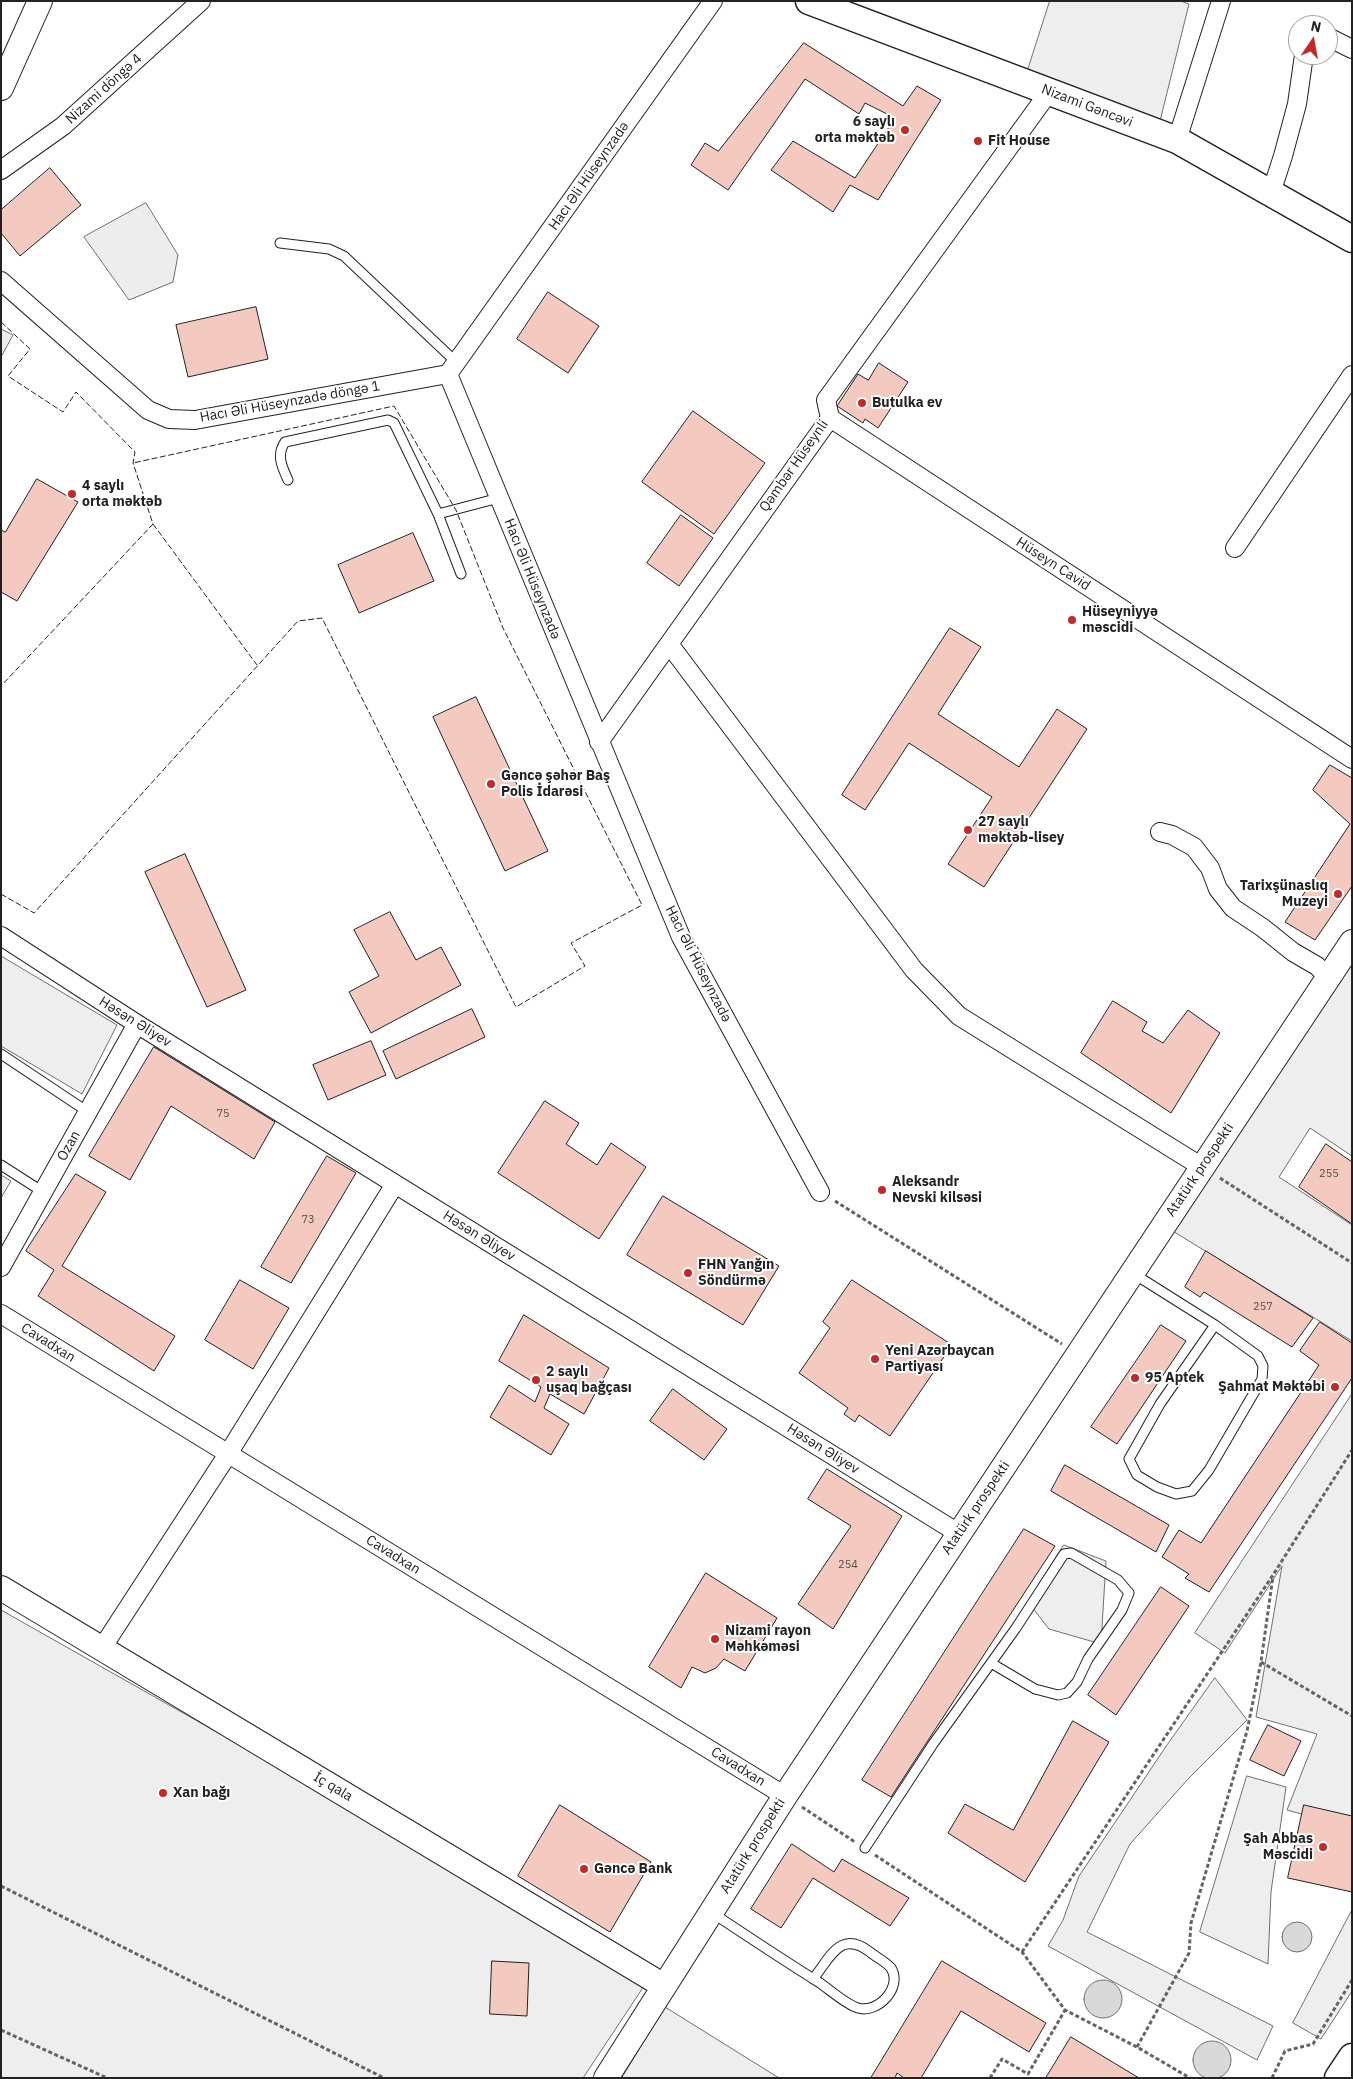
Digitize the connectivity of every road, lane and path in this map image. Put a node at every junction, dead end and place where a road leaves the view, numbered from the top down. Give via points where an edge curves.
1 (40, 1) edge
2 (201, 1) edge
3 (713, 1) edge
4 (809, 1) edge
5 (1221, 1) edge
6 (1338, 42) edge
7 (1352, 49) edge
8 (1303, 65) edge
9 (1, 88) edge
10 (1050, 92) junction
11 (1177, 140) junction
12 (1, 170) edge
13 (1271, 193) junction
14 (1352, 239) edge
15 (280, 243) dead end
16 (1, 281) edge
17 (452, 368) junction
18 (1352, 375) edge
19 (830, 418) junction
20 (288, 480) dead end
21 (498, 498) junction
22 (438, 514) junction
23 (1235, 548) dead end
24 (461, 574) dead end
25 (669, 644) junction
26 (599, 742) junction
27 (1352, 759) edge
28 (1160, 832) dead end
29 (1, 936) edge
30 (1352, 942) edge
31 (1328, 977) junction
32 (137, 1024) junction
33 (1, 1054) edge
34 (88, 1112) junction
35 (1, 1165) edge
36 (1202, 1167) junction
37 (395, 1184) junction
38 (43, 1192) junction
39 (820, 1192) joint
40 (1352, 1263) edge
41 (1, 1267) edge
42 (1132, 1273) junction
43 (1, 1314) edge
44 (1215, 1325) junction
45 (1078, 1354) junction
46 (1352, 1450) edge
47 (228, 1454) junction
48 (958, 1533) junction
49 (1273, 1575) junction
50 (1, 1588) edge
51 (102, 1648) junction
52 (1262, 1662) junction
53 (991, 1664) junction
54 (1352, 1716) edge
55 (785, 1796) junction
56 (865, 1848) junction
57 (1, 1886) edge
58 (711, 1912) junction
59 (1022, 1952) junction
60 (813, 1979) junction
61 (1352, 1980) edge
62 (664, 1986) junction
63 (1065, 2010) junction
64 (1, 2030) edge
65 (1137, 2047) junction
66 (1352, 2057) edge
67 (107, 2078) edge
68 (384, 2078) edge
69 (606, 2078) edge
70 (990, 2078) edge
71 (1190, 2078) edge
72 (1272, 2078) edge
73 (1338, 2078) edge

1 - 9 main road
2 - 12 street, Nizami döngə 4 via 63,126
3 - 17 street, Hacı Əli Hüseynzadə
4 - 10 main road, Nizami Gəncəvi
5 - 11 street
6 - 7 street
8 - 13 street via 1297,104
10 - 11 main road, Nizami Gəncəvi
10 - 19 street, Qəmbər Hüseynli via 826,400
11 - 13 main road, Nizami Gəncəvi
13 - 14 main road, Nizami Gəncəvi
15 - 17 lane via 329,249 344,256
16 - 17 street, Hacı Əli Hüseynzadə döngə 1 via 148,410 169,419 195,420
17 - 21 street, Hacı Əli Hüseynzadə
18 - 23 street
19 - 25 street, Qəmbər Hüseynli
19 - 27 street, Hüseyn Cavid
20 - 22 lane via 280,462 280,448 284,442 388,420 394,423
21 - 22 lane
21 - 26 street, Hacı Əli Hüseynzadə
22 - 24 lane
25 - 26 street, Qəmbər Hüseynli
25 - 36 street via 914,970 959,1016
26 - 39 street, Hacı Əli Hüseynzadə via 680,937
28 - 31 street via 1194,847 1233,908
29 - 32 street, Həsən Əliyev
30 - 31 main road, Atatürk prospekti
31 - 36 main road, Atatürk prospekti
32 - 34 street, Ozan
32 - 37 street, Həsən Əliyev
33 - 34 lane
34 - 38 street, Ozan
35 - 38 lane
36 - 40 path
36 - 42 main road, Atatürk prospekti
37 - 47 street
37 - 48 street, Həsən Əliyev
38 - 41 street, Ozan
39 - 45 path
42 - 44 lane
42 - 45 main road, Atatürk prospekti
43 - 47 street, Cavadxan
44 - 44 lane via 1258,1356 1263,1366 1262,1379 1209,1470 1192,1491 1176,1494 1137,1475 1129,1459 1160,1404
45 - 48 main road, Atatürk prospekti
46 - 49 path
47 - 51 street
47 - 55 street, Cavadxan
48 - 55 main road, Atatürk prospekti
49 - 52 path
49 - 59 path
50 - 51 main road, İç qala
51 - 62 main road, İç qala
52 - 54 path
52 - 65 path via 1247,1731 1191,1924 1189,1953
53 - 53 lane via 1064,1554 1070,1553 1118,1580 1129,1593 1122,1610 1067,1693 1058,1695 1035,1689
53 - 56 lane via 933,1744
55 - 56 path
55 - 58 main road, Atatürk prospekti
56 - 59 path
57 - 68 path
58 - 60 lane
58 - 62 main road, Atatürk prospekti
59 - 63 path
60 - 60 lane via 858,2008 872,2009 881,2005 892,1989 894,1978 890,1968 859,1944 848,1942 839,1946
61 - 72 path via 1312,2044 1285,2051
62 - 69 main road, Atatürk prospekti
63 - 65 path
63 - 70 path via 1028,2074 1002,2059
64 - 67 path
65 - 71 path
66 - 73 main road

